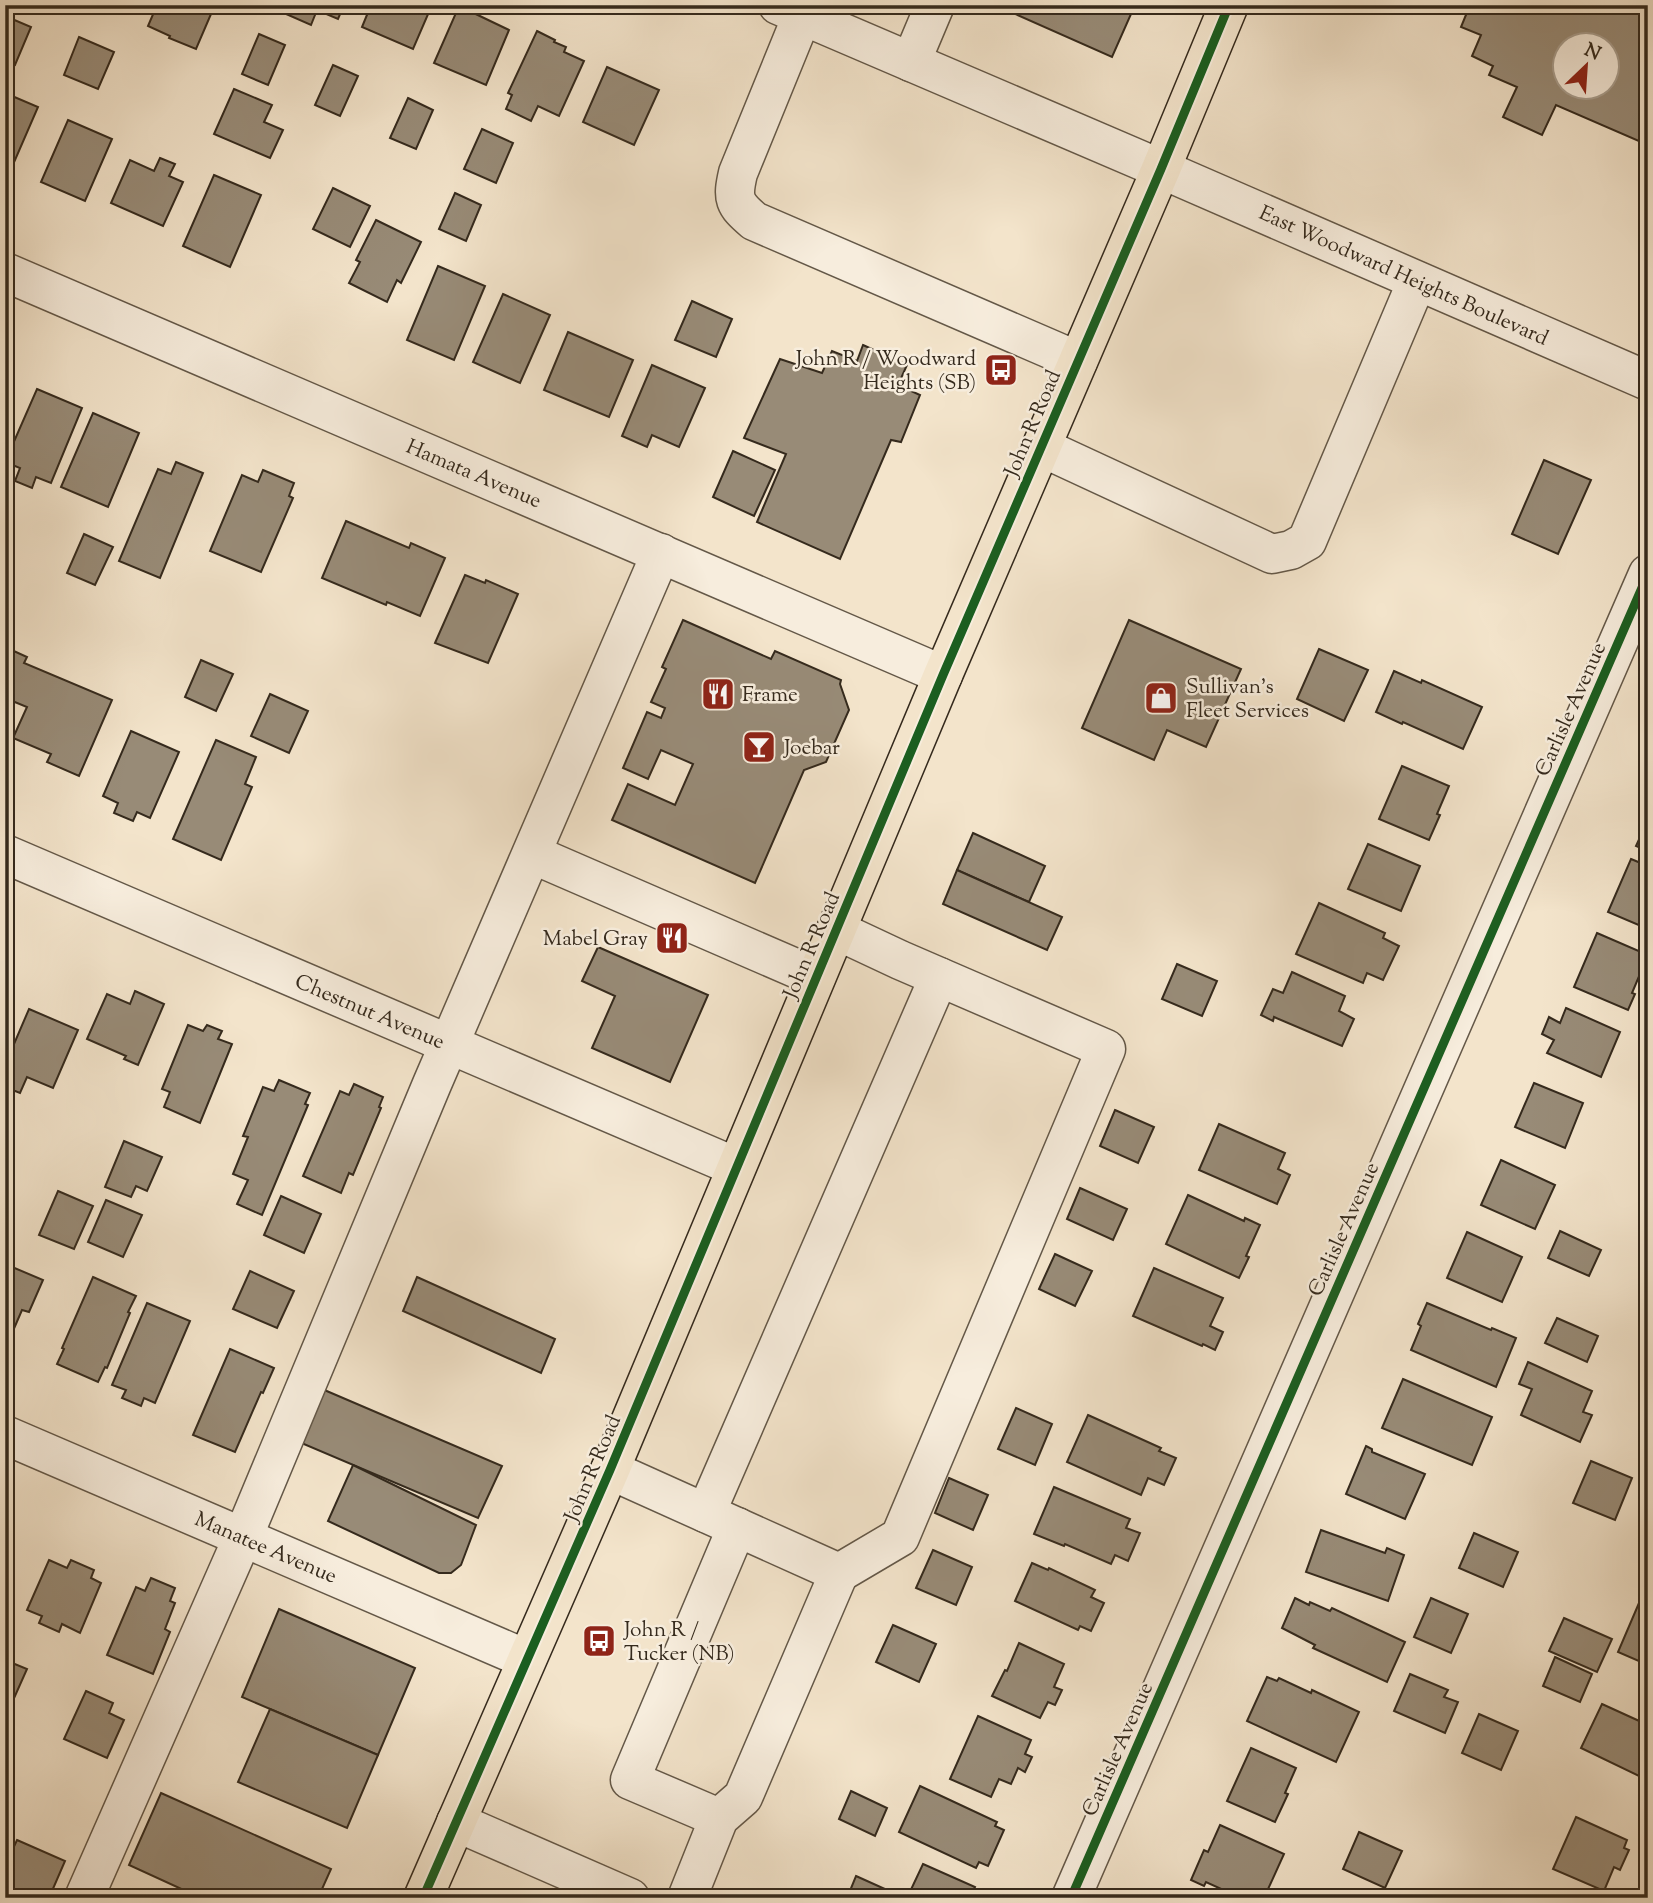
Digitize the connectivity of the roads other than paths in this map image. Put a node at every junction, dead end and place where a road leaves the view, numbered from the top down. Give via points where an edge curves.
1 (935, 5) edge
2 (1229, 5) edge
3 (790, 10) edge
4 (847, 19) edge
5 (911, 62) junction
6 (1161, 169) junction
7 (5, 272) edge
8 (1417, 281) junction
9 (1078, 360) junction
10 (1648, 381) edge
11 (1041, 447) junction
12 (662, 553) junction
13 (1648, 574) edge
14 (943, 675) junction
15 (532, 853) junction
16 (5, 854) edge
17 (836, 930) junction
18 (939, 976) junction
19 (816, 977) junction
20 (449, 1045) junction
21 (736, 1167) junction
22 (5, 1435) edge
23 (610, 1470) junction
24 (722, 1520) junction
25 (243, 1537) junction
26 (839, 1573) junction
27 (526, 1659) junction
28 (719, 1818) junction
29 (456, 1822) junction
30 (84, 1898) edge
31 (423, 1898) edge
32 (630, 1898) edge
33 (687, 1898) edge
34 (1071, 1898) edge

1 - 5 street
2 - 6 main road, John R Road
3 - 4 street, East Woodward Heights Boulevard
3 - 9 street via 738,173 734,189 738,208 754,221
4 - 5 street, East Woodward Heights Boulevard
5 - 6 street, East Woodward Heights Boulevard
6 - 8 street, East Woodward Heights Boulevard
6 - 9 main road, John R Road
7 - 12 street, Hamata Avenue
8 - 10 street, East Woodward Heights Boulevard
8 - 11 street via 1307,541 1292,550 1272,554
9 - 11 main road, John R Road
11 - 14 main road, John R Road
12 - 14 street, Hamata Avenue
12 - 15 street
13 - 34 street, Carlisle Avenue
14 - 17 main road, John R Road
15 - 19 street
15 - 20 street
16 - 20 street, Chestnut Avenue
17 - 18 street
17 - 19 main road, John R Road
18 - 24 street
18 - 26 street via 1106,1049 900,1536
19 - 21 main road, John R Road
20 - 21 street, Chestnut Avenue
20 - 25 street
21 - 23 main road, John R Road
22 - 25 street, Manatee Avenue
23 - 24 street
23 - 27 main road, John R Road
24 - 26 street
24 - 28 street via 630,1780
25 - 27 street, Manatee Avenue
25 - 30 street
26 - 28 street via 743,1797
27 - 29 main road, John R Road
28 - 33 street
29 - 31 main road, John R Road
29 - 32 street

